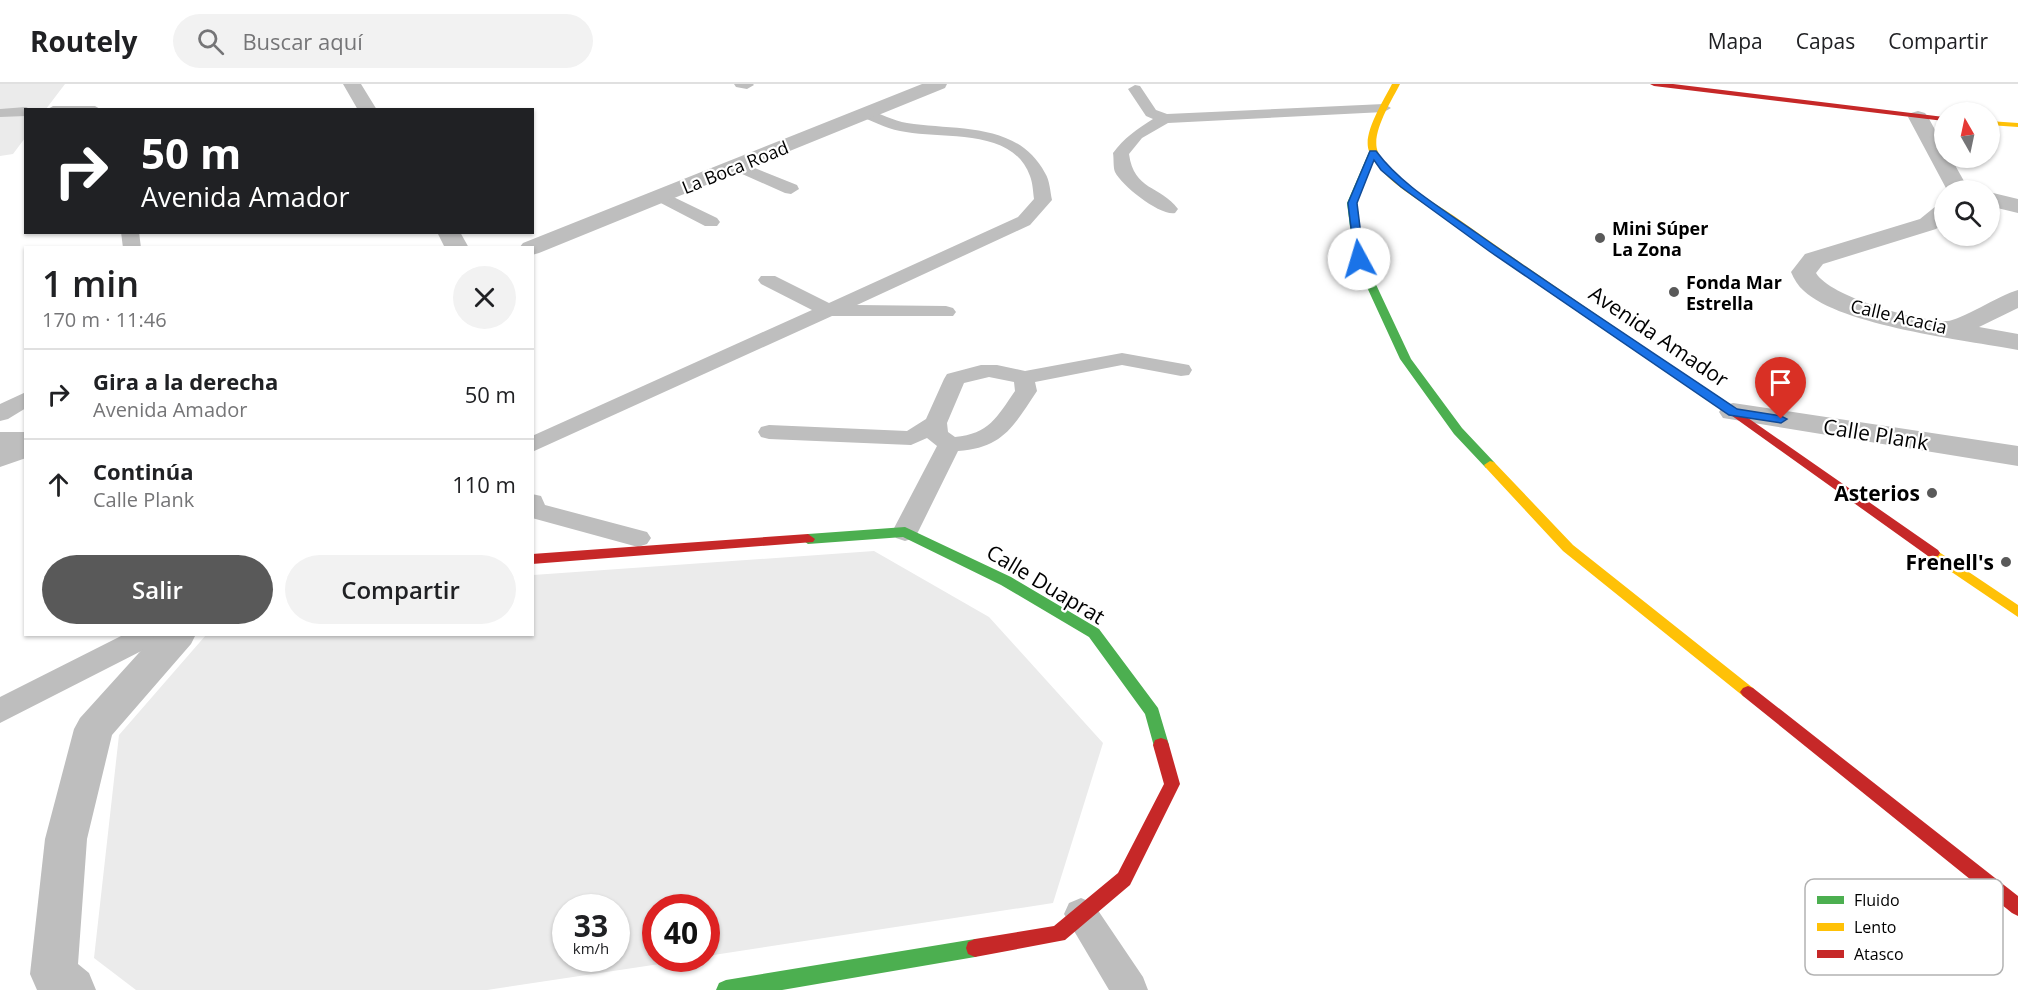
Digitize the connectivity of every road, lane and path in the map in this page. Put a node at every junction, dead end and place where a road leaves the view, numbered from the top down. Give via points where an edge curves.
1 (352, 84) edge
2 (938, 84) edge
3 (1396, 84) edge
4 (1654, 84) edge
5 (1136, 89) dead end
6 (367, 108) edge
7 (1383, 108) junction
8 (24, 111) edge
9 (0, 113) edge
10 (867, 114) junction
11 (1918, 117) junction
12 (1934, 118) edge
13 (1165, 119) junction
14 (2000, 124) edge
15 (2018, 125) edge
16 (1373, 152) junction
17 (737, 166) junction
18 (1953, 180) edge
19 (792, 189) dead end
20 (661, 196) junction
21 (2000, 202) edge
22 (2018, 206) edge
23 (1169, 209) dead end
24 (1934, 219) edge
25 (711, 222) dead end
26 (534, 247) edge
27 (768, 280) dead end
28 (2018, 298) edge
29 (828, 310) junction
30 (946, 312) dead end
31 (1954, 329) junction
32 (2018, 342) edge
33 (1181, 370) dead end
34 (1024, 378) junction
35 (24, 399) edge
36 (1733, 412) junction
37 (0, 414) edge
38 (936, 423) junction
39 (769, 432) dead end
40 (0, 439) edge
41 (24, 440) edge
42 (534, 444) edge
43 (950, 444) junction
44 (24, 448) edge
45 (2018, 456) edge
46 (0, 457) edge
47 (534, 507) edge
48 (905, 532) junction
49 (638, 538) dead end
50 (534, 559) edge
51 (2018, 612) edge
52 (147, 636) edge
53 (176, 636) edge
54 (0, 711) edge
55 (1982, 879) edge
56 (2003, 896) edge
57 (2018, 908) edge
58 (1081, 914) junction
59 (72, 990) edge
60 (726, 990) edge
61 (1130, 990) edge

1 - 6 street
2 - 10 street, La Boca Road
3 - 7 street
4 - 11 street
5 - 13 lane via 1151,113
7 - 13 lane
7 - 16 street via 1373,133
8 - 9 lane
10 - 17 street, La Boca Road
10 - 29 lane via 905,128 966,131 992,137 1020,151 1037,173 1043,200 1024,221
11 - 12 street
11 - 18 street
13 - 23 lane via 1137,135 1120,153 1123,171 1140,189
14 - 15 street
16 - 36 street, Avenida Amador via 1404,185
16 - 55 street via 1352,203 1359,259 1406,359 1458,431 1568,548
17 - 19 lane
17 - 20 street, La Boca Road
20 - 25 lane
20 - 26 street, La Boca Road
21 - 22 street
24 - 31 street, Calle Acacia via 1814,260 1803,272 1813,287 1834,300 1869,313
27 - 29 lane
28 - 31 street
29 - 30 lane
29 - 42 lane
31 - 32 street, Calle Acacia
33 - 34 lane via 1122,359
34 - 38 lane via 1003,370 975,371 955,379
34 - 43 lane via 1026,391 995,434 973,444
35 - 37 lane
36 - 45 street, Calle Plank
36 - 51 street, Avenida Amador
38 - 39 lane via 911,438
38 - 43 lane via 937,435
40 - 41 lane
43 - 48 lane
44 - 46 street
47 - 49 lane
48 - 50 street
48 - 58 street, Calle Duaprat via 1006,581 1094,633 1152,712 1172,784 1124,879
52 - 54 lane
53 - 59 street via 94,729 66,839 54,974
56 - 57 street
58 - 60 street, Calle Duaprat via 1058,934
58 - 61 lane

